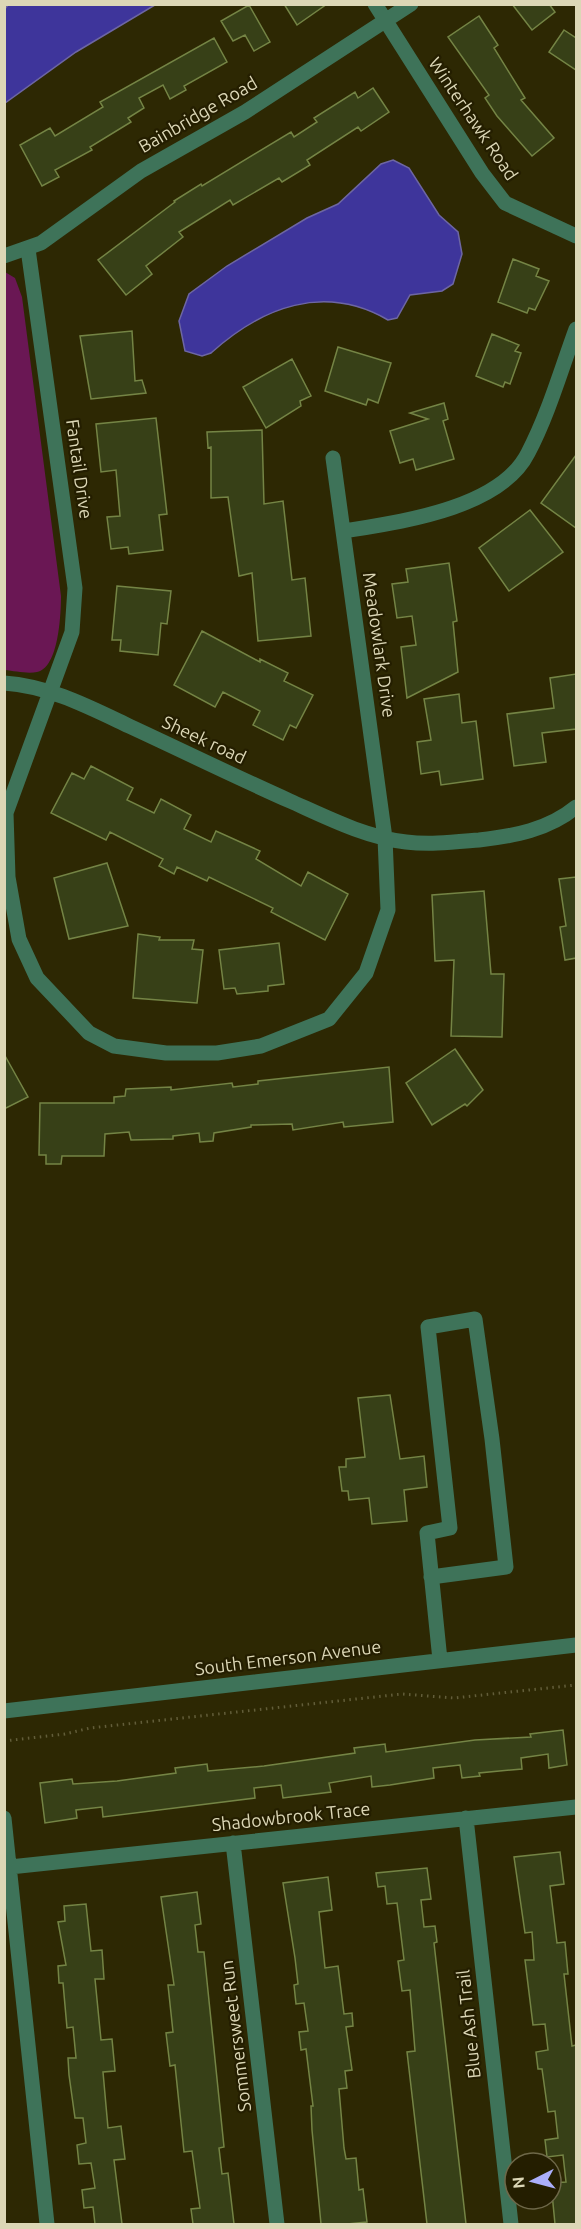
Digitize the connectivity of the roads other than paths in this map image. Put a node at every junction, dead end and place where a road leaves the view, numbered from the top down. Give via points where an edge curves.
1 (375, 4) edge
2 (411, 4) edge
3 (385, 21) junction
4 (576, 236) edge
5 (28, 249) junction
6 (4, 256) edge
7 (576, 329) edge
8 (333, 458) dead end
9 (344, 531) junction
10 (4, 683) edge
11 (50, 693) junction
12 (576, 807) edge
13 (385, 838) junction
14 (431, 1577) junction
15 (576, 1646) edge
16 (440, 1660) junction
17 (4, 1711) edge
18 (576, 1807) edge
19 (4, 1818) edge
20 (466, 1818) junction
21 (233, 1843) junction
22 (10, 1867) junction
23 (47, 2224) edge
24 (277, 2224) edge
25 (511, 2224) edge

1 - 3 street, Winterhawk Road
2 - 3 street, Bainbridge Road
3 - 4 street, Winterhawk Road via 482,173 506,203
3 - 5 street, Bainbridge Road via 245,112 141,171
5 - 6 street, Bainbridge Road
5 - 11 street, Fantail Drive via 75,588 72,632
7 - 9 street via 528,455 507,478 479,496 445,509
8 - 9 street, Meadowlark Drive
9 - 13 street, Meadowlark Drive
10 - 11 street, Sheek road
11 - 13 street, Sheek road via 69,698 329,819
11 - 13 street, Fantail Drive via 6,813 8,877 19,939 37,978 90,1033 114,1046 166,1053 217,1053 261,1046 329,1019 366,973 379,940 388,910
12 - 13 street, Sheek road via 537,830 506,837 447,843 408,843
14 - 14 street via 427,1533 450,1528 428,1326 475,1319 506,1567
14 - 16 street
15 - 16 street, South Emerson Avenue
16 - 17 street, South Emerson Avenue
18 - 20 street, Shadowbrook Trace
19 - 22 street
20 - 21 street, Shadowbrook Trace
20 - 25 street, Blue Ash Trail
21 - 22 street, Shadowbrook Trace
21 - 24 street, Sommersweet Run
22 - 23 street

